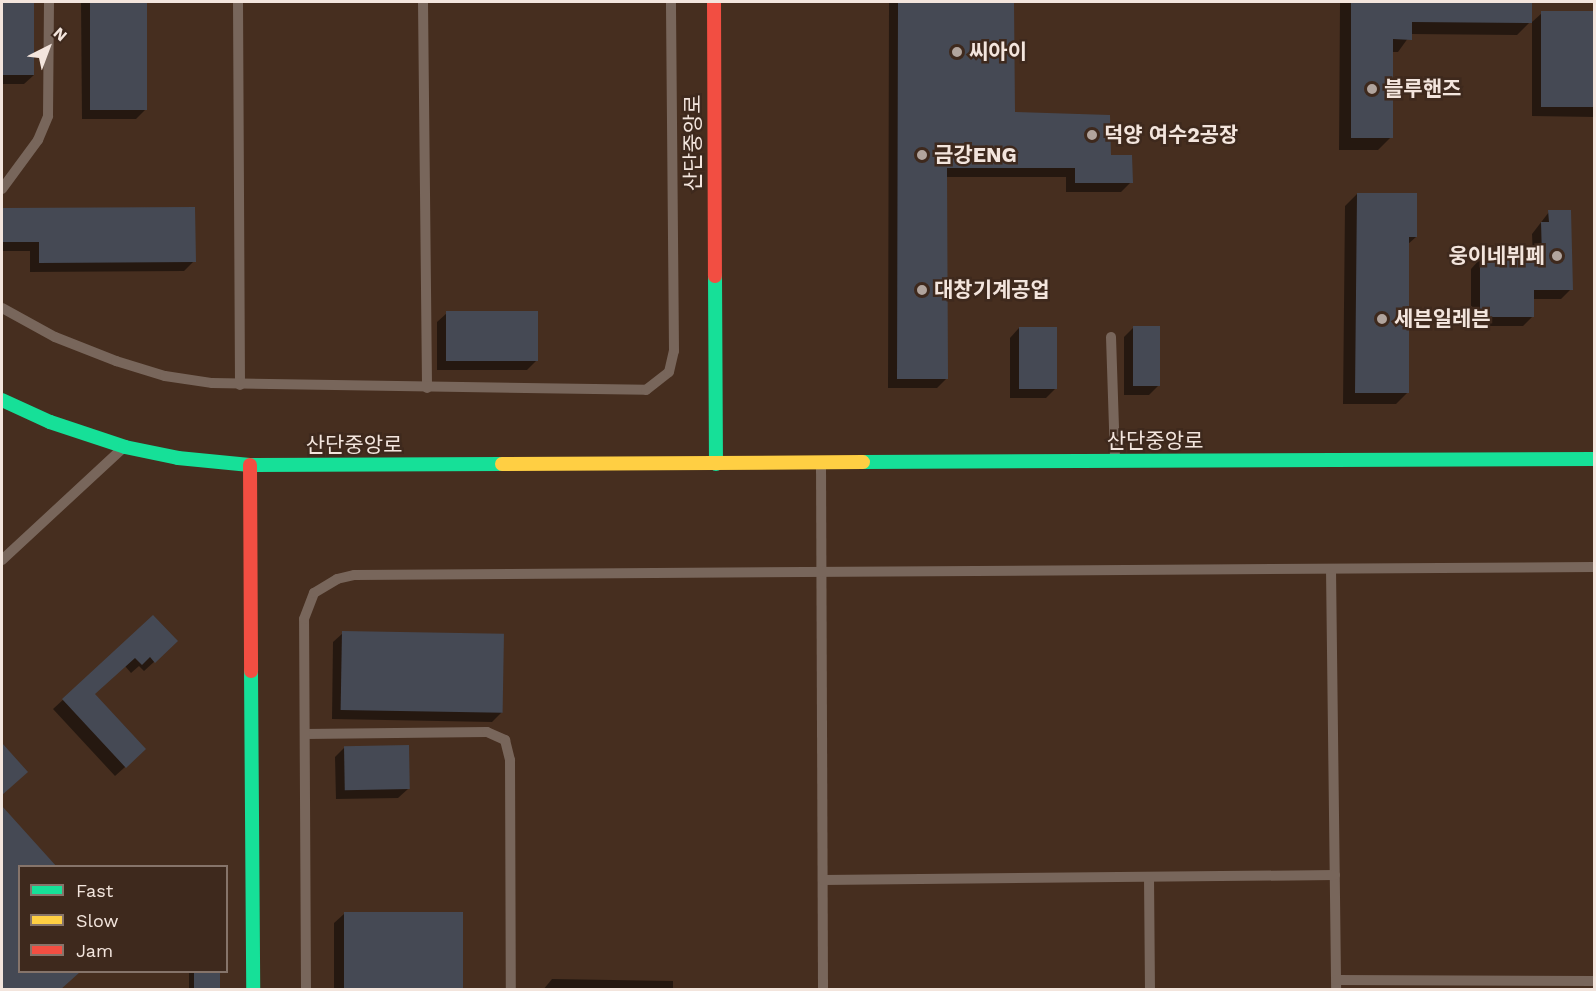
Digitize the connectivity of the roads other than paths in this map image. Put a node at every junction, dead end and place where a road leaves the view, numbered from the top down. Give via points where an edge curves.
1 (49, 2) edge
2 (238, 2) edge
3 (423, 2) edge
4 (671, 2) edge
5 (714, 2) edge
6 (2, 189) edge
7 (2, 308) edge
8 (1111, 337) dead end
9 (240, 386) junction
10 (427, 388) junction
11 (2, 400) edge
12 (124, 447) junction
13 (1594, 459) edge
14 (1116, 462) junction
15 (716, 464) junction
16 (821, 464) junction
17 (250, 465) junction
18 (2, 560) edge
19 (1594, 567) edge
20 (1331, 569) junction
21 (821, 572) junction
22 (305, 734) junction
23 (1335, 875) junction
24 (1149, 877) junction
25 (822, 880) junction
26 (1594, 981) edge
27 (1336, 985) edge
28 (253, 990) edge
29 (306, 990) edge
30 (511, 990) edge
31 (823, 990) edge
32 (1150, 990) edge

1 - 6 lane via 48,116 38,140
2 - 9 lane
3 - 10 lane
4 - 10 lane via 674,351 669,372 640,392
5 - 15 street, 산단중앙로
7 - 9 lane via 75,346 148,372
8 - 14 lane
9 - 10 lane
11 - 12 street, 산단중앙로 via 50,422
12 - 17 street, 산단중앙로 via 177,458
12 - 18 lane
13 - 14 street, 산단중앙로
14 - 16 street, 산단중앙로
15 - 16 street, 산단중앙로
15 - 17 street, 산단중앙로
16 - 21 lane
17 - 28 street
19 - 20 lane
20 - 21 lane
20 - 23 lane
21 - 22 lane via 354,575 337,579 314,593 305,614
21 - 25 lane
22 - 29 lane
22 - 30 lane via 487,732 505,740 510,760
23 - 24 lane
23 - 27 lane
24 - 25 lane
24 - 32 lane
25 - 31 lane
26 - 27 lane

